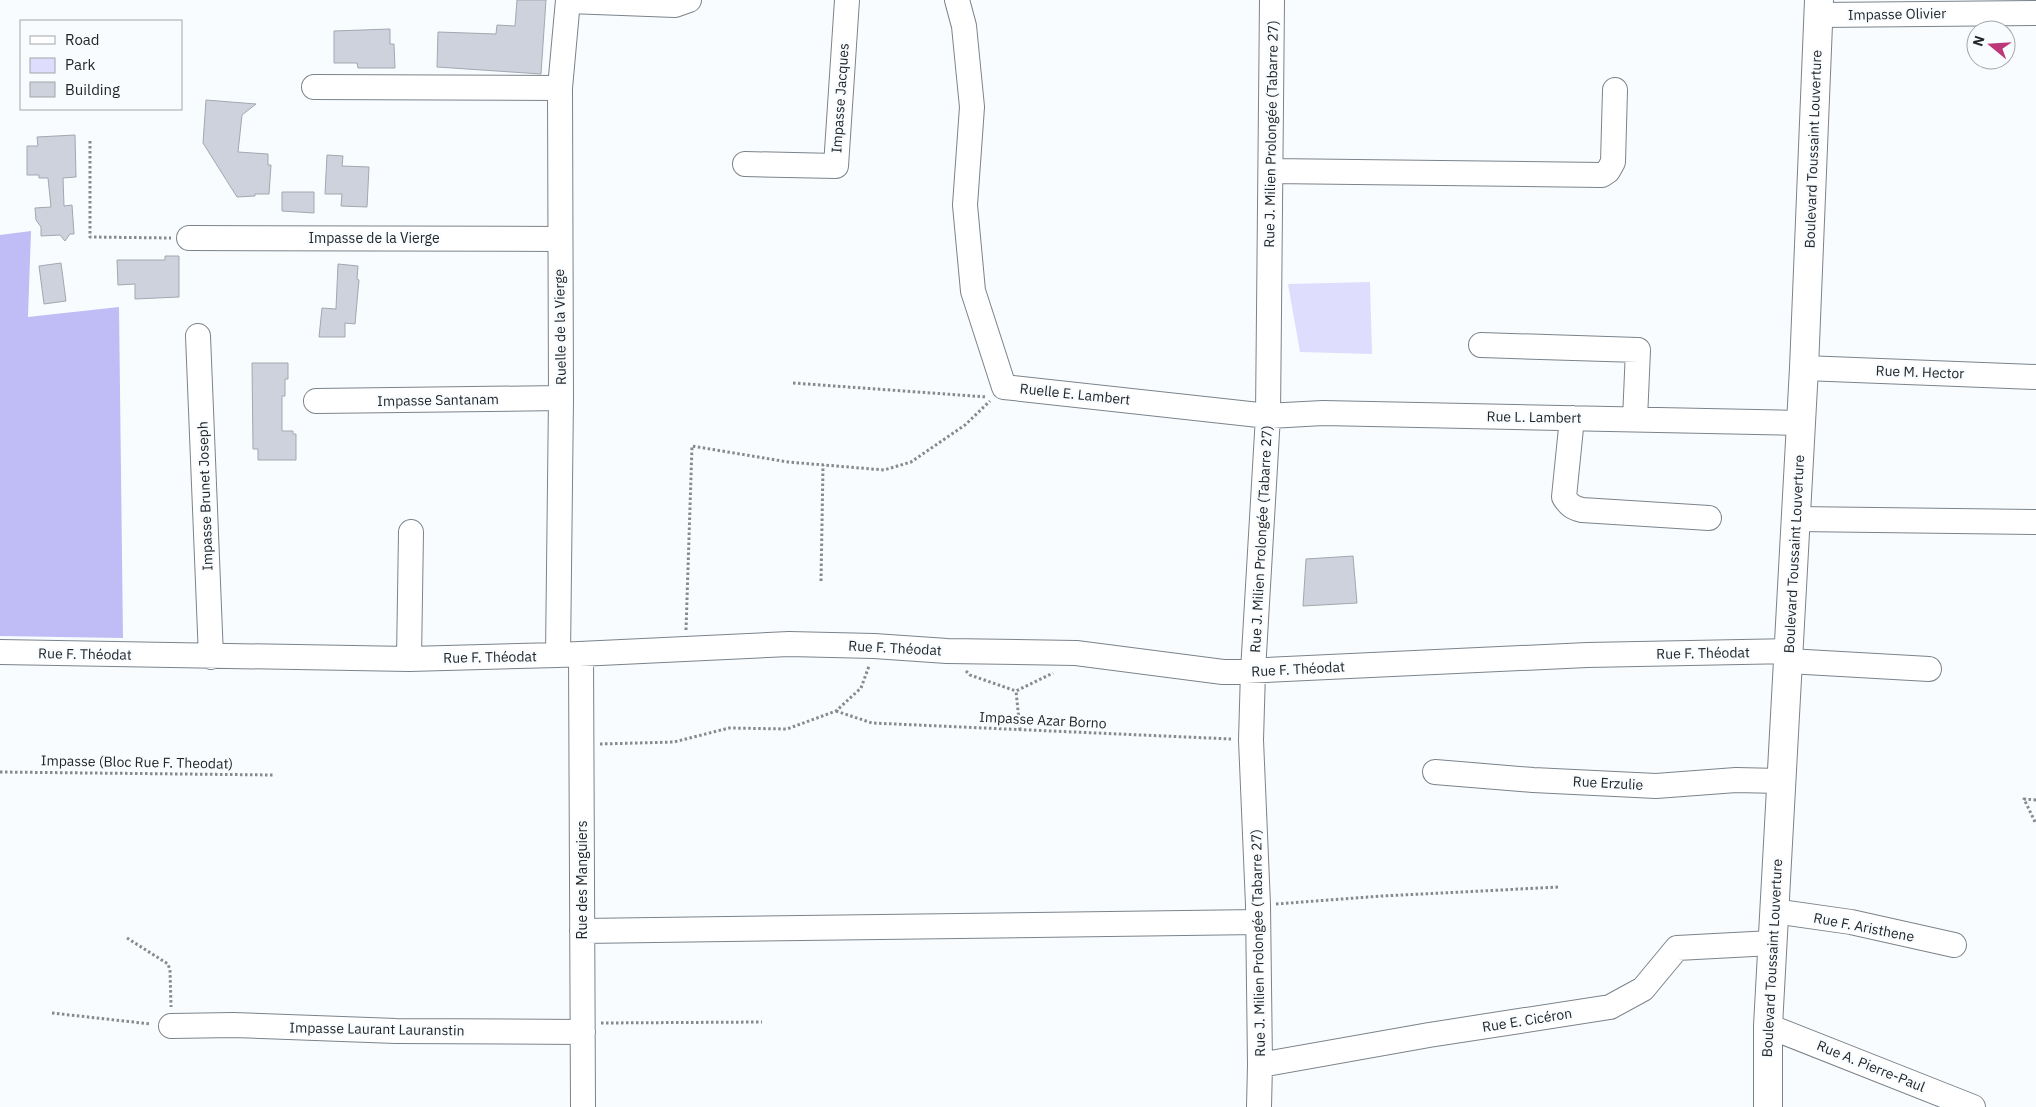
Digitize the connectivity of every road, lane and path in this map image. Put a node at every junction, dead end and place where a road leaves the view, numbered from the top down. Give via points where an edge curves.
1 (568, 0) edge
2 (689, 0) edge
3 (847, 0) edge
4 (957, 0) edge
5 (1272, 0) edge
6 (1819, 8) edge
7 (2036, 13) edge
8 (314, 87) dead end
9 (560, 88) junction
10 (1615, 90) dead end
11 (90, 141) dead end
12 (745, 164) dead end
13 (1271, 171) junction
14 (189, 238) joint
15 (559, 239) junction
16 (198, 336) dead end
17 (1481, 345) dead end
18 (1804, 368) junction
19 (2036, 377) edge
20 (793, 383) dead end
21 (561, 398) junction
22 (316, 401) dead end
23 (1268, 416) junction
24 (1572, 418) junction
25 (1636, 419) junction
26 (1801, 423) junction
27 (823, 465) junction
28 (1709, 518) dead end
29 (1796, 519) junction
30 (2036, 522) edge
31 (411, 532) dead end
32 (821, 581) dead end
33 (874, 646) junction
34 (686, 649) junction
35 (947, 650) junction
36 (0, 652) edge
37 (1076, 653) junction
38 (569, 655) junction
39 (1788, 656) junction
40 (211, 657) junction
41 (409, 658) junction
42 (1929, 669) dead end
43 (1253, 671) junction
44 (1016, 691) junction
45 (836, 711) junction
46 (1020, 730) junction
47 (1252, 740) junction
48 (582, 744) junction
49 (0, 772) edge
50 (1435, 772) dead end
51 (273, 775) dead end
52 (1781, 781) junction
53 (2036, 800) edge
54 (2036, 824) edge
55 (1560, 888) dead end
56 (1774, 911) junction
57 (1258, 913) junction
58 (582, 931) junction
59 (127, 938) dead end
60 (1772, 943) junction
61 (1954, 945) dead end
62 (52, 1013) dead end
63 (762, 1022) dead end
64 (171, 1026) junction
65 (1768, 1026) junction
66 (583, 1028) junction
67 (1260, 1065) junction
68 (583, 1107) edge
69 (1259, 1107) edge
70 (1768, 1107) edge
71 (1974, 1107) edge

1 - 2 street via 675,5
1 - 9 street, Ruelle de la Vierge
3 - 12 street, Impasse Jacques via 836,166
4 - 23 street, Ruelle E. Lambert via 964,26 972,107 965,205 973,291 1004,387
5 - 13 street, Rue J. Milien Prolongée (Tabarre 27)
6 - 7 street, Impasse Olivier
6 - 18 main road, Boulevard Toussaint Louverture
8 - 9 street
9 - 15 street, Ruelle de la Vierge
10 - 13 street via 1613,162 1602,175
11 - 14 path via 90,237
13 - 23 street, Rue J. Milien Prolongée (Tabarre 27)
14 - 15 street, Impasse de la Vierge
15 - 21 street, Ruelle de la Vierge
16 - 40 street, Impasse Brunet Joseph
17 - 25 street via 1638,350
18 - 19 street, Rue M. Hector
18 - 26 main road, Boulevard Toussaint Louverture
20 - 27 path via 994,397 965,425 911,462 884,470
21 - 22 street, Impasse Santanam
21 - 38 street, Ruelle de la Vierge
23 - 24 street, Rue L. Lambert via 1323,413
23 - 43 street, Rue J. Milien Prolongée (Tabarre 27)
24 - 25 street, Rue L. Lambert
24 - 28 street via 1564,496 1568,504 1582,510
25 - 26 street, Rue L. Lambert
26 - 29 main road, Boulevard Toussaint Louverture
27 - 32 path
27 - 34 path via 692,446
29 - 30 street
29 - 39 main road, Boulevard Toussaint Louverture
31 - 41 street
33 - 34 street, Rue F. Théodat via 789,644
33 - 35 street, Rue F. Théodat
33 - 45 path via 860,688
34 - 38 street, Rue F. Théodat
35 - 37 street, Rue F. Théodat
35 - 44 path via 970,675
36 - 40 street, Rue F. Théodat
37 - 43 street, Rue F. Théodat via 1223,672
37 - 44 path via 1051,675
38 - 41 street, Rue F. Théodat
38 - 48 street, Rue des Manguiers
39 - 42 street, Rue F. Théodat
39 - 43 street, Rue F. Théodat via 1587,655
39 - 52 main road, Boulevard Toussaint Louverture
40 - 41 street, Rue F. Théodat
43 - 47 street, Rue J. Milien Prolongée (Tabarre 27)
44 - 46 path
45 - 46 path, Impasse Azar Borno via 872,723
45 - 48 path via 787,729 729,728 674,742
46 - 47 path, Impasse Azar Borno
47 - 57 street, Rue J. Milien Prolongée (Tabarre 27)
48 - 58 street, Rue des Manguiers
49 - 51 path, Impasse (Bloc Rue F. Theodat)
50 - 52 street, Rue Erzulie via 1656,786 1736,780
52 - 56 main road, Boulevard Toussaint Louverture
53 - 54 path via 2024,799
55 - 57 path via 1382,896
56 - 60 main road, Boulevard Toussaint Louverture
56 - 61 street, Rue F. Aristhene via 1851,922
57 - 58 street
57 - 67 street, Rue J. Milien Prolongée (Tabarre 27)
58 - 66 street, Rue des Manguiers
59 - 64 path via 168,964
60 - 65 main road, Boulevard Toussaint Louverture
60 - 67 street, Rue E. Cicéron via 1677,948 1643,989 1610,1007
62 - 64 path
63 - 66 path
64 - 66 street, Impasse Laurant Lauranstin via 396,1031
65 - 70 main road, Boulevard Toussaint Louverture
65 - 71 street, Rue A. Pierre-Paul
66 - 68 street, Rue des Manguiers
67 - 69 street, Rue J. Milien Prolongée (Tabarre 27)

